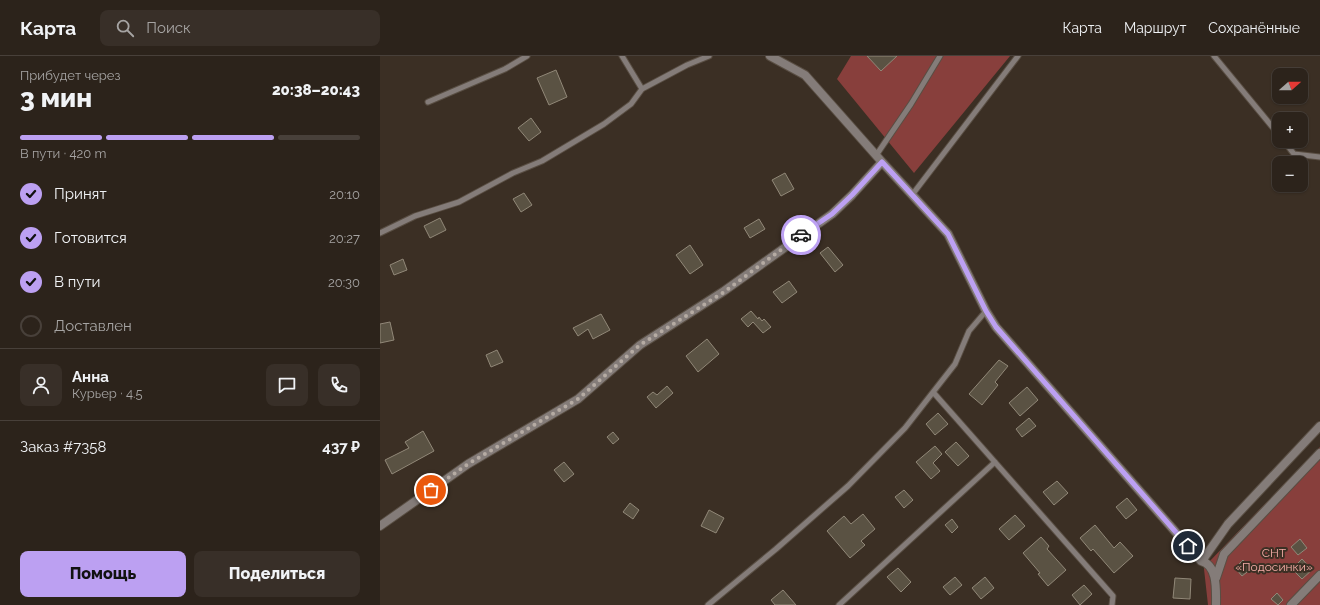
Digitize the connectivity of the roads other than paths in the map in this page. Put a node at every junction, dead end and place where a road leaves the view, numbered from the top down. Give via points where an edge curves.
1 (527, 56) edge
2 (622, 56) edge
3 (709, 56) edge
4 (770, 56) edge
5 (940, 56) edge
6 (1018, 56) edge
7 (1214, 56) edge
8 (642, 89) junction
9 (428, 102) dead end
10 (1272, 126) edge
11 (1289, 148) edge
12 (876, 154) junction
13 (1320, 157) edge
14 (882, 162) junction
15 (912, 195) junction
16 (380, 233) edge
17 (986, 311) junction
18 (933, 392) junction
19 (1320, 426) edge
20 (1320, 453) edge
21 (995, 462) junction
22 (380, 526) edge
23 (1202, 561) junction
24 (1320, 575) edge
25 (1216, 578) junction
26 (708, 605) edge
27 (839, 605) edge
28 (1112, 605) edge
29 (1216, 605) edge
30 (1291, 605) edge

1 - 9 lane via 505,70
2 - 8 lane
3 - 8 lane
4 - 12 street via 806,75
5 - 12 lane
6 - 15 lane
7 - 10 lane
8 - 16 lane via 630,104 604,124 542,161 513,173 459,202 415,216
11 - 13 lane via 1294,154
12 - 14 street
14 - 15 street
14 - 22 street via 832,214 724,292 640,345 578,399 468,464
15 - 17 street via 948,234
17 - 18 lane via 969,331 955,364
17 - 23 street via 1016,352
18 - 21 lane
18 - 26 lane via 905,428 848,486
19 - 23 street via 1228,524
20 - 25 street via 1224,554
21 - 27 lane
21 - 28 lane via 1113,596
23 - 25 street
24 - 30 street
25 - 29 street

